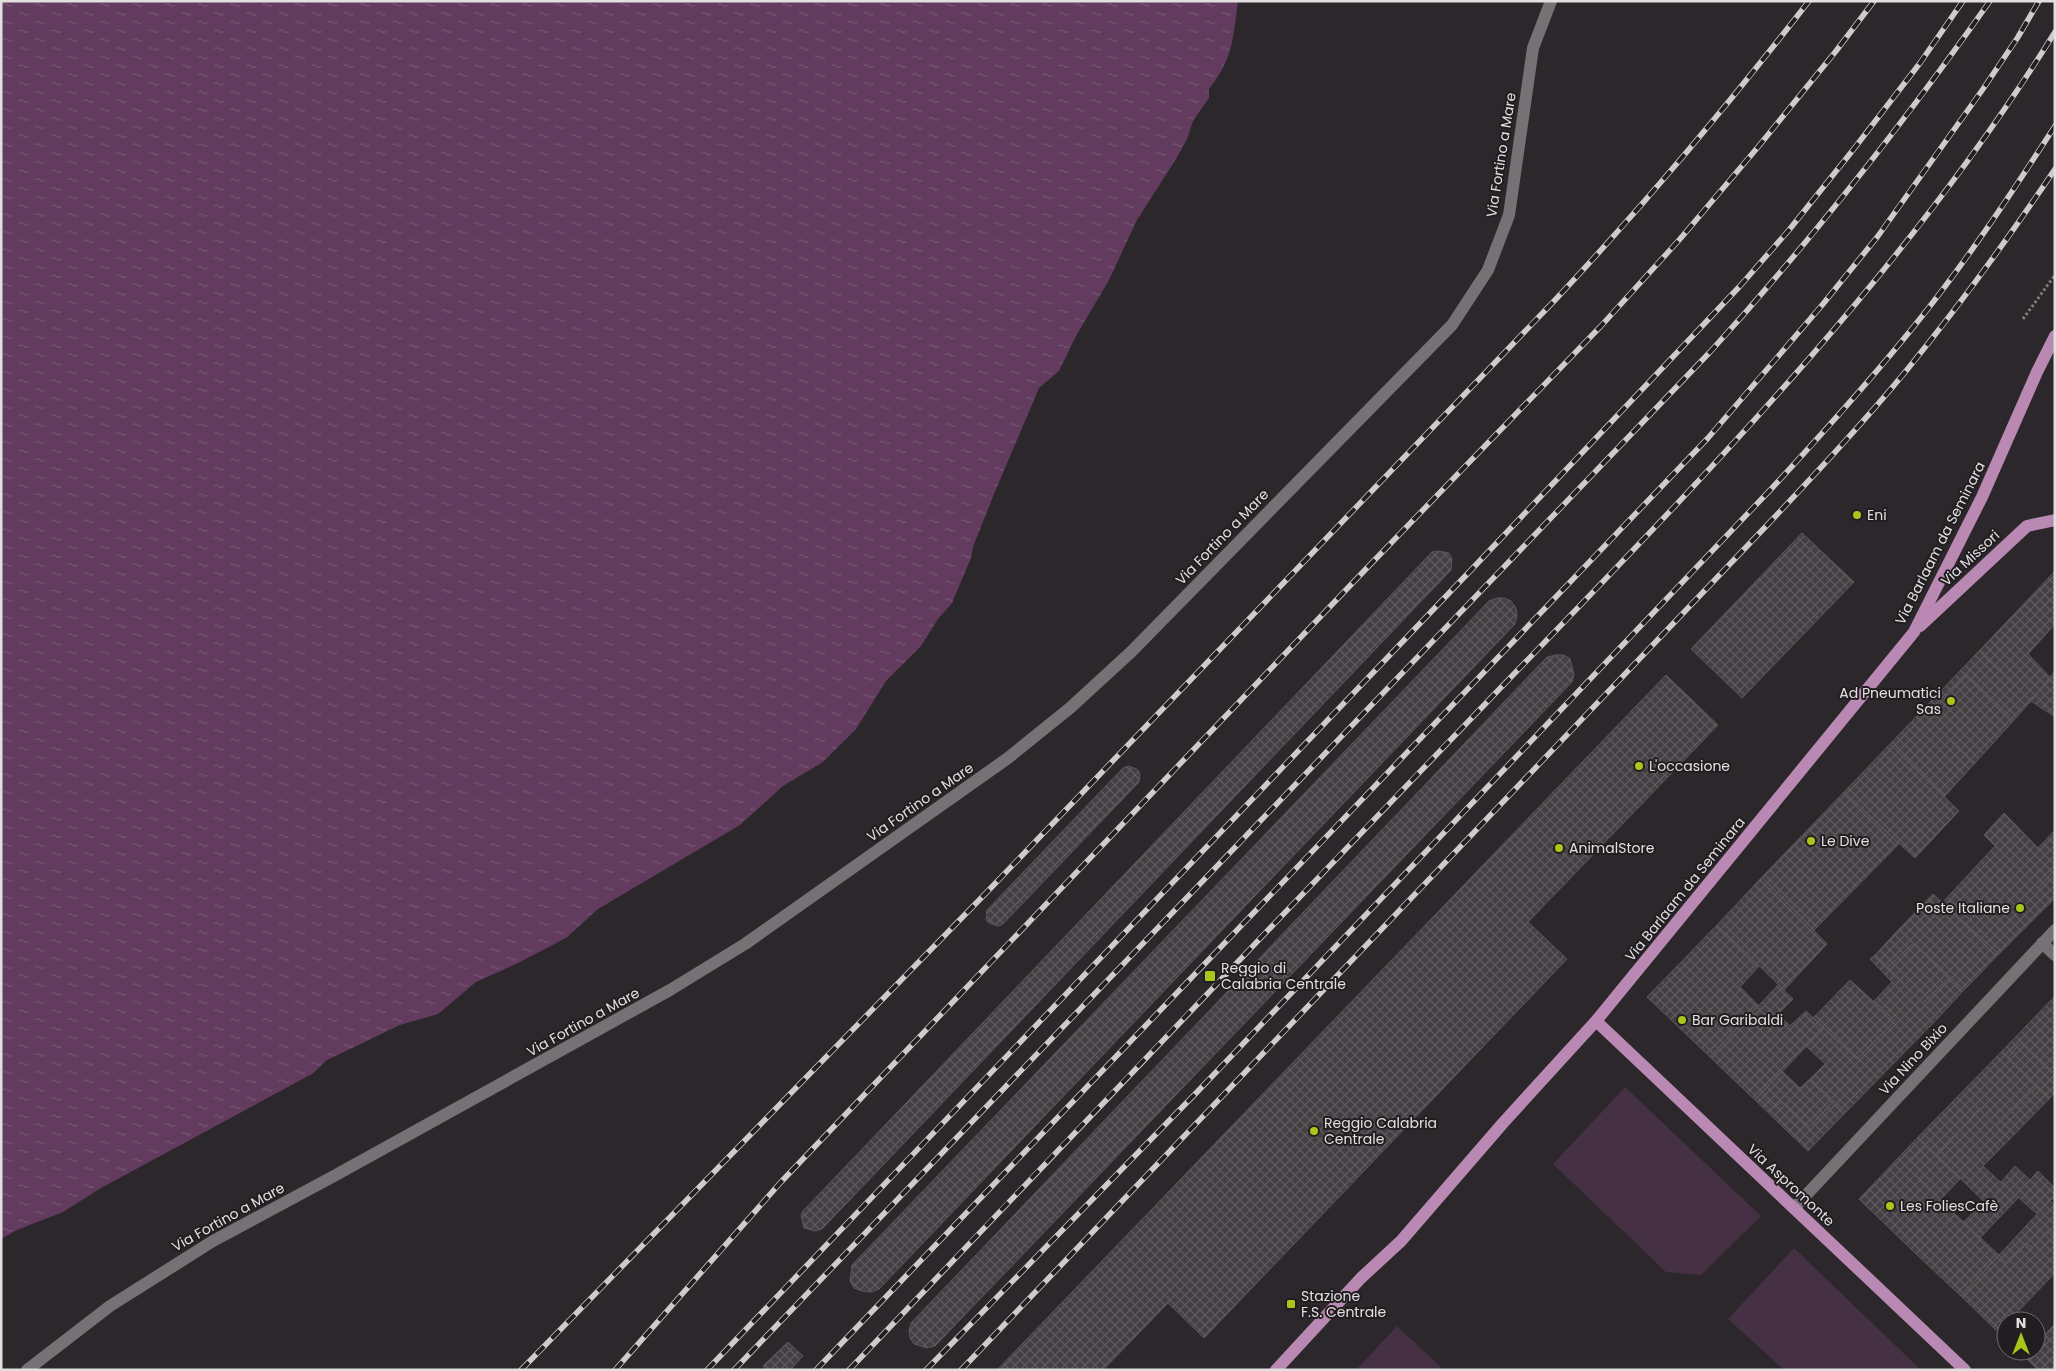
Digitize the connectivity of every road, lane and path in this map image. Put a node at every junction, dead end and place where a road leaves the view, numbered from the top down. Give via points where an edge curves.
1 (1551, 1) edge
2 (2055, 275) edge
3 (2023, 319) dead end
4 (2055, 336) edge
5 (2055, 520) edge
6 (1914, 632) junction
7 (2055, 930) edge
8 (2042, 943) junction
9 (2055, 955) edge
10 (1596, 1021) junction
11 (1794, 1208) junction
12 (27, 1370) edge
13 (1276, 1370) edge
14 (1965, 1370) edge

1 - 12 street, Via Fortino a Mare via 1533,48 1509,215 1488,270 1452,325 1131,652 1070,708 1008,758 745,944 670,990 213,1241 110,1306
2 - 3 path
4 - 6 main road, Via Barlaam da Seminara via 1982,497
5 - 6 main road, Via Missori via 2027,526
6 - 10 main road, Via Barlaam da Seminara
7 - 8 street, Via Nino Bixio
8 - 9 street
8 - 11 street, Via Nino Bixio
10 - 11 main road, Via Aspromonte
10 - 13 main road, Via Barlaam da Seminara via 1401,1241 1360,1278
11 - 14 main road, Via Aspromonte

